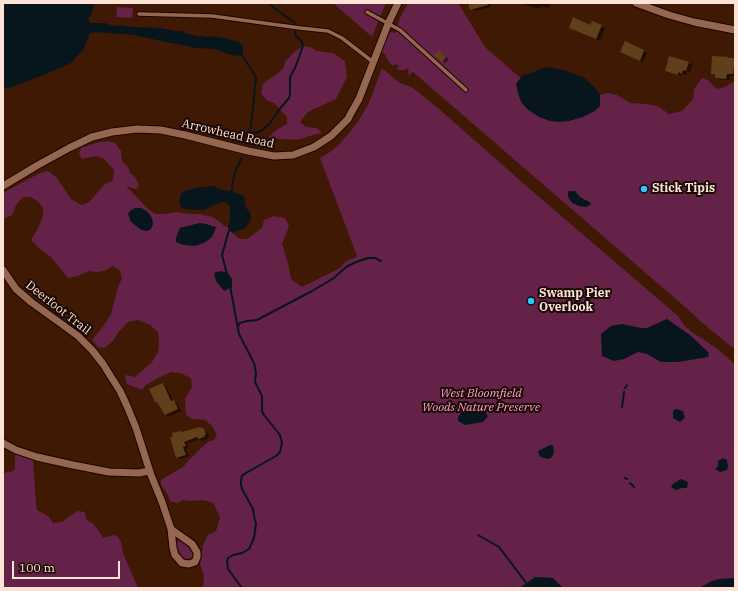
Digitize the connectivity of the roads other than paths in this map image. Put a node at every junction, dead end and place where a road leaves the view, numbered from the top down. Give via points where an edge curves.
1 (398, 3) edge
2 (636, 3) edge
3 (367, 12) dead end
4 (139, 14) dead end
5 (388, 24) junction
6 (735, 30) edge
7 (373, 62) junction
8 (466, 90) dead end
9 (3, 186) edge
10 (3, 270) edge
11 (3, 443) edge
12 (149, 471) junction
13 (171, 528) junction

1 - 5 street, Arrowhead Road
2 - 6 street via 694,22
3 - 5 lane
4 - 7 lane via 212,16 328,31 342,38
5 - 7 street, Arrowhead Road
5 - 8 lane via 400,30
7 - 9 street, Arrowhead Road via 359,99 348,119 323,142 293,155 274,156 161,130 137,129 92,137
10 - 12 street, Deerfoot Trail via 16,289 78,336 103,364 128,406
11 - 12 street via 37,457 109,472
12 - 13 street, Deerfoot Trail
13 - 13 street, Deerfoot Trail via 175,555 182,563 195,562 197,552 192,544

